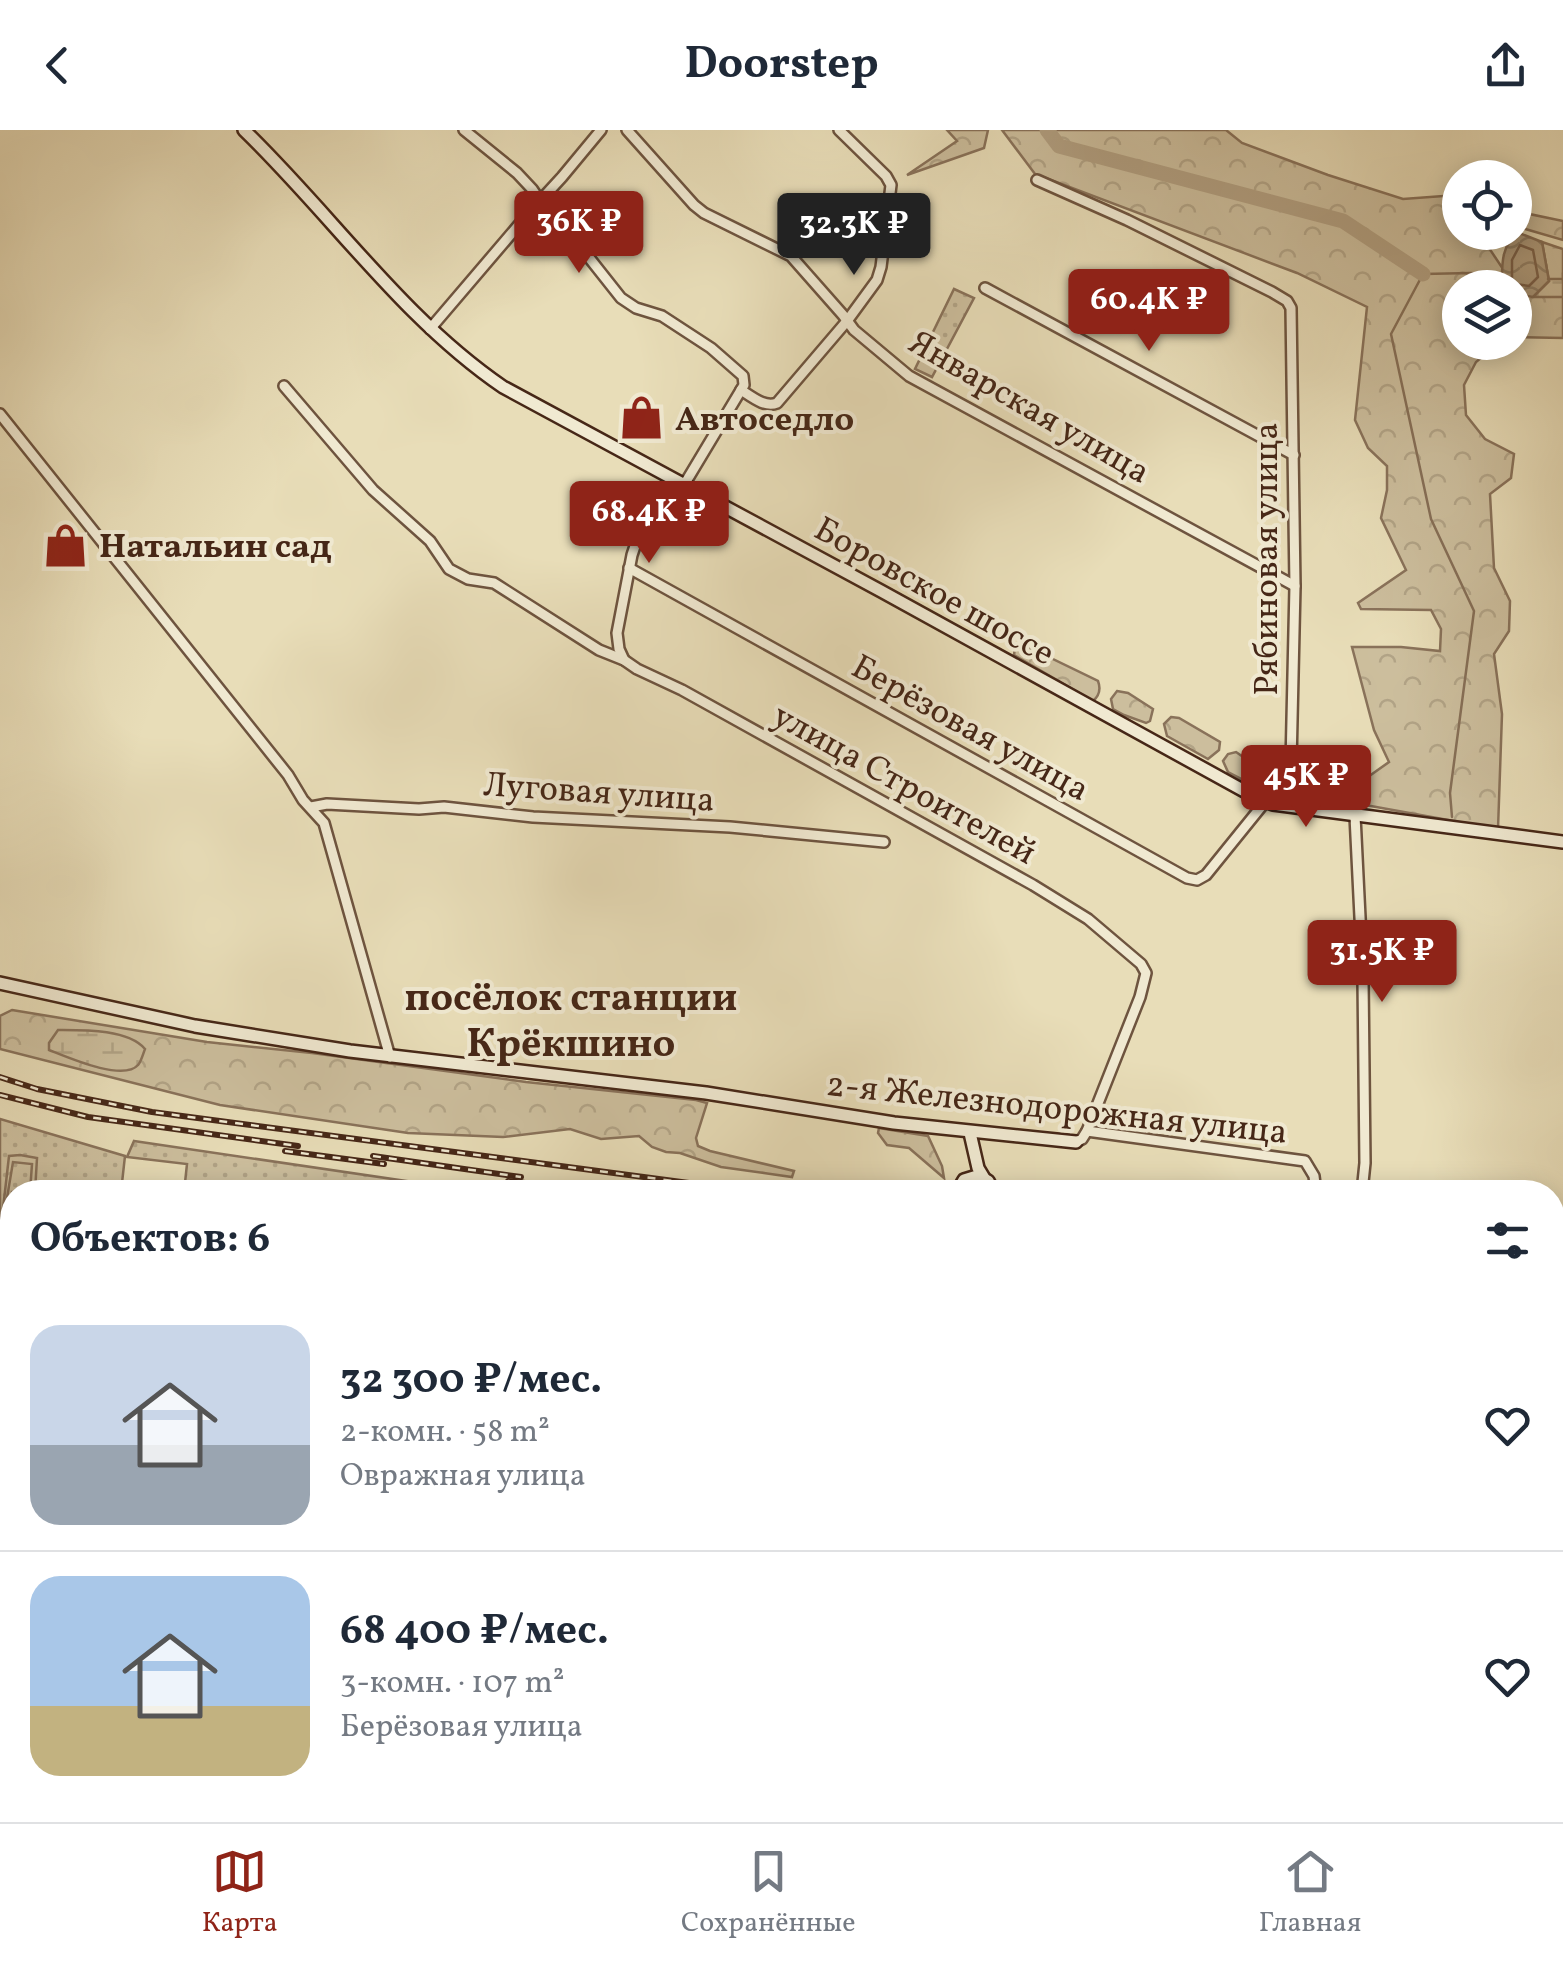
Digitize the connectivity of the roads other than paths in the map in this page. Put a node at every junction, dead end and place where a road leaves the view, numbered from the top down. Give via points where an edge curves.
1 (244, 130) edge
2 (464, 130) edge
3 (601, 130) edge
4 (627, 130) edge
5 (838, 130) edge
6 (1037, 180) dead end
7 (540, 202) junction
8 (985, 288) dead end
9 (847, 321) junction
10 (430, 329) junction
11 (284, 386) dead end
12 (743, 387) junction
13 (0, 414) edge
14 (1294, 455) junction
15 (680, 483) junction
16 (629, 568) junction
17 (1295, 586) junction
18 (624, 660) junction
19 (1264, 802) junction
20 (311, 807) junction
21 (1355, 816) junction
22 (884, 842) dead end
23 (1563, 842) edge
24 (0, 983) edge
25 (390, 1057) junction
26 (1087, 1131) junction
27 (970, 1133) junction
28 (1076, 1142) joint
29 (978, 1174) junction
30 (966, 1180) edge
31 (985, 1180) edge
32 (1314, 1180) edge
33 (1363, 1180) edge

1 - 10 main road, Боровское шоссе
2 - 7 street via 518,173
3 - 7 street
4 - 9 street, Январская улица via 694,205 790,256
5 - 9 street via 891,185 879,273
6 - 14 street, Рябиновая улица via 1290,305
7 - 10 street
7 - 12 street via 622,298 711,348 740,372
8 - 14 street
9 - 12 street via 777,403 762,403
9 - 17 street, Январская улица via 915,380
10 - 15 main road, Боровское шоссе via 516,396
11 - 18 street, улица Строителей via 449,568 494,584
12 - 15 street
13 - 20 street
14 - 17 street, Рябиновая улица
15 - 16 street via 640,534
15 - 19 main road, Боровское шоссе
16 - 18 street via 617,633
16 - 19 street, Берёзовая улица via 1192,880 1206,875
17 - 19 street, Рябиновая улица via 1292,764 1274,779
18 - 26 street, улица Строителей via 1032,885 1088,919 1141,964 1146,973 1140,997
19 - 21 main road, Боровское шоссе
20 - 22 street, Луговая улица via 444,806
20 - 25 street via 327,830
21 - 23 main road, Боровское шоссе
21 - 33 street
24 - 25 main road, 2-я Железнодорожная улица via 226,1032
25 - 27 main road, 2-я Железнодорожная улица via 706,1093
26 - 28 street, 2-я Железнодорожная улица
26 - 32 street, 2-я Железнодорожная улица via 1305,1160
27 - 28 main road, 2-я Железнодорожная улица
27 - 29 main road
29 - 30 main road
29 - 31 main road

